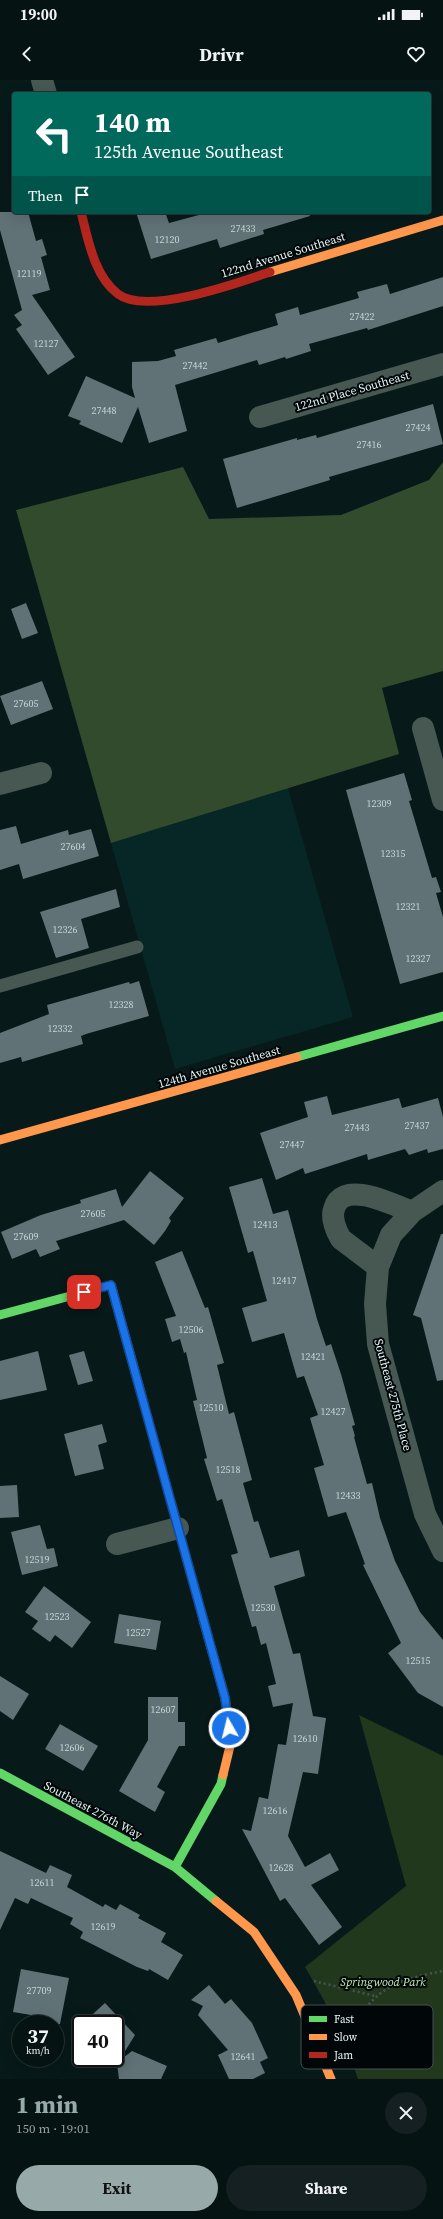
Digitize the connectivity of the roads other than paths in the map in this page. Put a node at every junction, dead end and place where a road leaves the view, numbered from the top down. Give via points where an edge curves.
1 (42, 80) edge
2 (45, 92) edge
3 (82, 214) edge
4 (443, 220) edge
5 (443, 364) edge
6 (260, 417) dead end
7 (423, 728) dead end
8 (41, 773) dead end
9 (0, 784) edge
10 (443, 800) edge
11 (136, 947) dead end
12 (0, 986) edge
13 (443, 1016) edge
14 (0, 1140) edge
15 (443, 1191) edge
16 (412, 1212) junction
17 (378, 1267) junction
18 (0, 1315) edge
19 (178, 1528) junction
20 (117, 1544) dead end
21 (443, 1551) edge
22 (0, 1773) edge
23 (175, 1867) junction
24 (301, 2006) edge
25 (328, 2069) edge
26 (331, 2079) edge

1 - 2 street
3 - 4 street, 122nd Avenue Southeast via 95,261 108,285 128,300 151,301 195,295
5 - 6 street, 122nd Place Southeast
7 - 10 street
8 - 9 street
11 - 12 lane
13 - 14 street, 124th Avenue Southeast
15 - 16 street
16 - 17 street, Southeast 275th Place via 391,1235
16 - 17 street via 365,1194 349,1196 337,1203 333,1210 337,1233 341,1239
17 - 21 street, Southeast 275th Place via 375,1304 378,1344 425,1514
18 - 19 street via 111,1285
19 - 20 street
19 - 23 street via 225,1698 231,1742 221,1784
22 - 23 street, Southeast 276th Way
23 - 24 street, Southeast 276th Way via 254,1932
25 - 26 street, Southeast 276th Way

